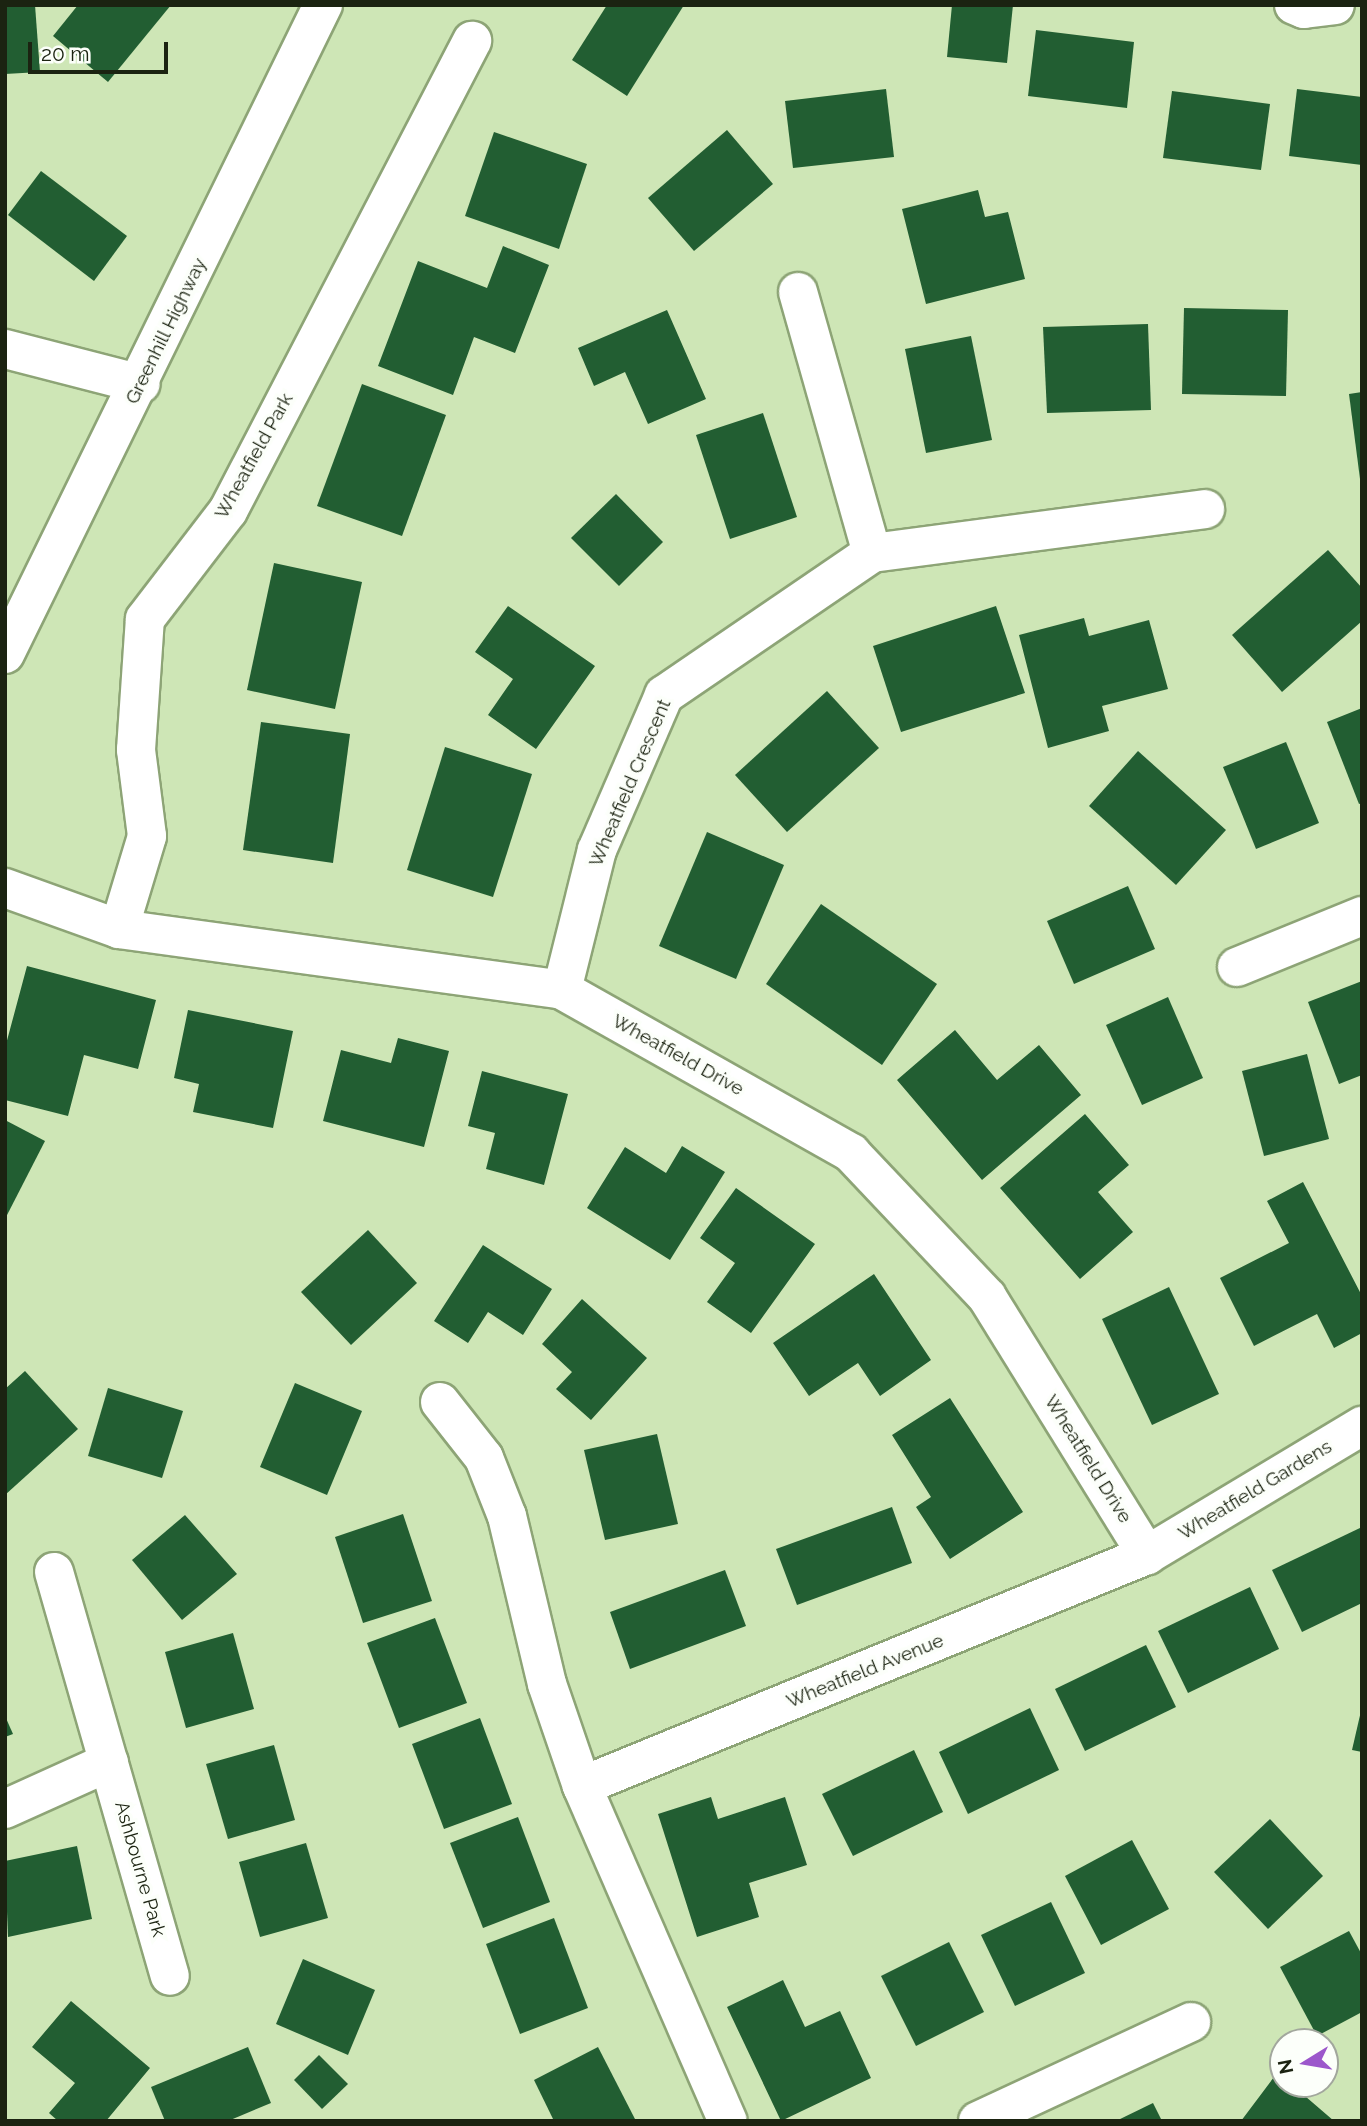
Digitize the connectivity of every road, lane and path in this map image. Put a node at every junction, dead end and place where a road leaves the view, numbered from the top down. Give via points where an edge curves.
1 (323, 5) edge
2 (1294, 5) edge
3 (1335, 5) edge
4 (472, 41) dead end
5 (798, 292) dead end
6 (5, 349) edge
7 (141, 384) junction
8 (1205, 509) dead end
9 (872, 553) junction
10 (5, 654) edge
11 (5, 888) edge
12 (1362, 916) edge
13 (119, 929) junction
14 (1237, 967) dead end
15 (562, 990) junction
16 (440, 1402) dead end
17 (1362, 1426) edge
18 (1147, 1555) junction
19 (54, 1572) dead end
20 (109, 1762) junction
21 (582, 1786) junction
22 (5, 1809) edge
23 (170, 1976) dead end
24 (1191, 2022) dead end
25 (728, 2121) edge
26 (978, 2121) edge

1 - 7 street, Greenhill Highway
2 - 3 street via 1304,9
4 - 13 street, Wheatfield Park via 228,511 145,619 136,750 147,836
5 - 9 street
6 - 7 street
7 - 10 street, Greenhill Highway
8 - 9 street, Wheatfield Crescent
9 - 15 street, Wheatfield Crescent via 664,695 597,850
11 - 13 street, Wheatfield Drive
12 - 14 street
13 - 15 street, Wheatfield Drive
15 - 18 street, Wheatfield Drive via 851,1153 987,1297
16 - 21 street via 484,1458 507,1516 547,1684
17 - 18 street, Wheatfield Gardens
18 - 21 street, Wheatfield Avenue
19 - 20 street, Ashbourne Park
20 - 22 street
20 - 23 street, Ashbourne Park
21 - 25 street
24 - 26 street

